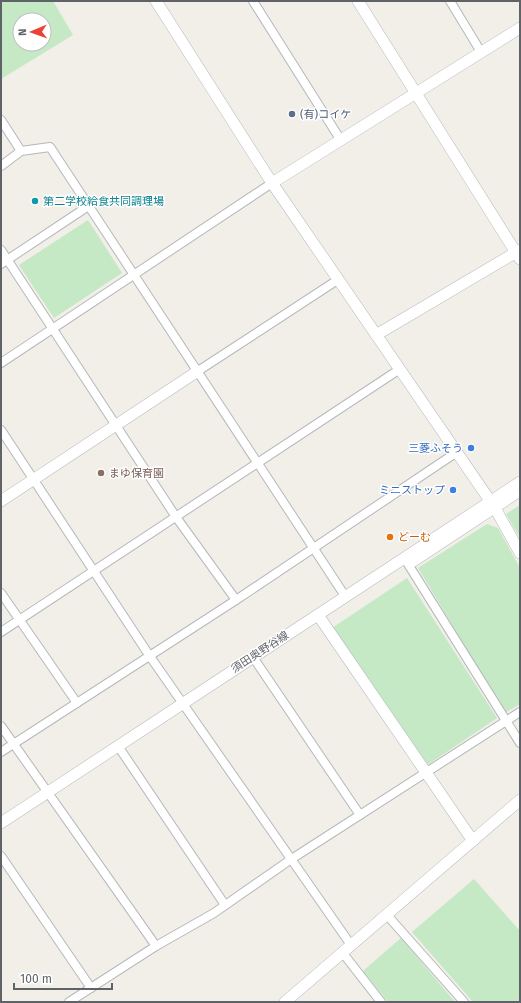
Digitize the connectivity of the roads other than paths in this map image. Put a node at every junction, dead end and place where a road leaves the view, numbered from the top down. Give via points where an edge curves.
1 (156, 1) edge
2 (252, 1) edge
3 (358, 1) edge
4 (450, 1) edge
5 (520, 28) edge
6 (481, 52) junction
7 (417, 92) junction
8 (1, 120) edge
9 (340, 139) junction
10 (21, 151) junction
11 (1, 166) edge
12 (272, 183) junction
13 (90, 205) junction
14 (1, 250) edge
15 (519, 254) edge
16 (4, 262) edge
17 (134, 275) junction
18 (339, 278) junction
19 (53, 330) junction
20 (376, 335) junction
21 (1, 363) edge
22 (400, 369) junction
23 (198, 372) junction
24 (116, 425) junction
25 (1, 430) edge
26 (457, 452) junction
27 (258, 464) junction
28 (33, 479) junction
29 (520, 482) edge
30 (520, 491) edge
31 (1, 501) edge
32 (492, 505) junction
33 (176, 517) junction
34 (313, 548) junction
35 (520, 553) edge
36 (408, 564) junction
37 (94, 571) junction
38 (1, 593) edge
39 (345, 596) junction
40 (236, 600) junction
41 (320, 617) junction
42 (19, 620) junction
43 (1, 632) edge
44 (149, 655) junction
45 (257, 663) junction
46 (77, 703) junction
47 (185, 706) junction
48 (520, 712) edge
49 (506, 721) junction
50 (1, 726) edge
51 (520, 743) edge
52 (13, 744) junction
53 (120, 749) junction
54 (1, 752) edge
55 (425, 773) junction
56 (49, 795) junction
57 (520, 800) edge
58 (360, 815) junction
59 (1, 823) edge
60 (1, 832) edge
61 (473, 841) junction
62 (1, 856) edge
63 (290, 860) junction
64 (225, 905) junction
65 (387, 915) junction
66 (156, 946) junction
67 (347, 949) junction
68 (90, 988) junction
69 (69, 1002) edge
70 (285, 1002) edge
71 (381, 1002) edge
72 (464, 1002) edge

1 - 12 street
2 - 9 street
3 - 7 street
4 - 6 street
5 - 6 street
6 - 7 street
7 - 9 street
7 - 15 street
8 - 10 street
9 - 12 street
10 - 11 street
10 - 13 street via 50,147
12 - 17 street
12 - 18 street
13 - 16 street
13 - 17 street
14 - 16 street
15 - 20 street
16 - 19 street
17 - 19 street
17 - 23 street
18 - 20 street
18 - 23 street
19 - 21 street
19 - 24 street
20 - 22 street
22 - 26 street
22 - 27 street
23 - 24 street
23 - 27 street
24 - 28 street
24 - 33 street
25 - 28 street
26 - 32 street
26 - 34 street
27 - 33 street
27 - 34 street
28 - 31 street
28 - 37 street
29 - 32 street, 須田奥野谷線
30 - 32 street, 須田奥野谷線
32 - 35 street
32 - 36 street, 須田奥野谷線
32 - 39 street, 須田奥野谷線
33 - 37 street
33 - 40 street
34 - 39 street
34 - 40 street
36 - 41 street, 須田奥野谷線
36 - 49 street
37 - 42 street
37 - 44 street
38 - 42 street
39 - 41 street, 須田奥野谷線
40 - 44 street
41 - 45 street, 須田奥野谷線
41 - 47 street, 須田奥野谷線
41 - 55 street
42 - 43 street
42 - 46 street
44 - 46 street
44 - 47 street
45 - 47 street, 須田奥野谷線
45 - 58 street
46 - 52 street
47 - 53 street, 須田奥野谷線
47 - 63 street
48 - 49 street
49 - 51 street
49 - 55 street
50 - 52 street
52 - 54 street
52 - 56 street
53 - 56 street, 須田奥野谷線
53 - 64 street
55 - 58 street
55 - 61 street
56 - 59 street, 須田奥野谷線
56 - 60 street, 須田奥野谷線
56 - 66 street
57 - 61 street
58 - 63 street
61 - 65 street
62 - 68 street
63 - 64 street
63 - 67 street
64 - 66 street
65 - 67 street
65 - 72 street
66 - 68 street
67 - 70 street
67 - 71 street
68 - 69 street

